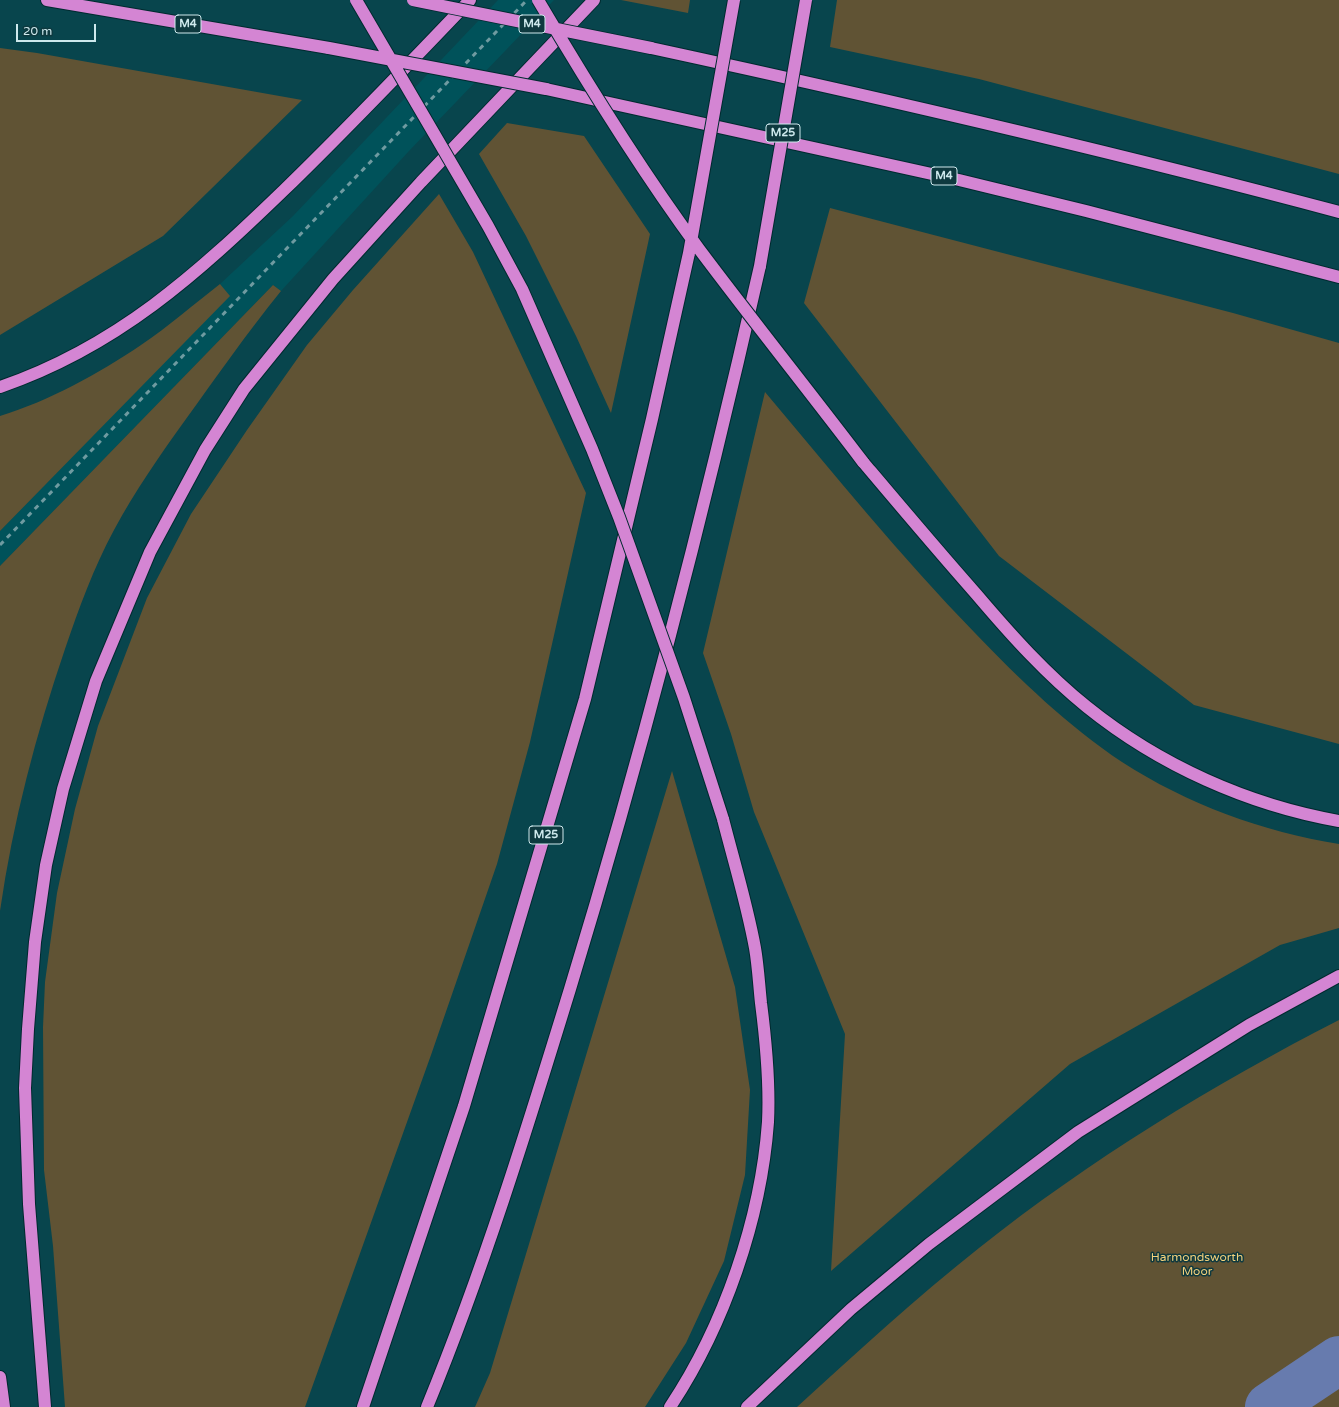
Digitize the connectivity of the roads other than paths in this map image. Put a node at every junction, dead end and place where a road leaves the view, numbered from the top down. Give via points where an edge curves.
1 (47, 0) edge
2 (356, 0) edge
3 (413, 0) edge
4 (470, 0) edge
5 (538, 0) edge
6 (594, 0) edge
7 (734, 0) edge
8 (806, 0) edge
9 (1339, 212) edge
10 (1339, 277) edge
11 (0, 387) edge
12 (1339, 821) edge
13 (1339, 976) edge
14 (0, 1377) edge
15 (4, 1407) edge
16 (45, 1407) edge
17 (363, 1407) edge
18 (427, 1407) edge
19 (670, 1407) edge
20 (747, 1407) edge

1 - 10 highway, M4, bridge via 329,48 546,89 1086,210
2 - 19 highway, bridge via 484,219 528,302 589,442 619,517 684,698 723,819 755,949 769,1080 768,1122 757,1195 740,1260 706,1343
3 - 9 highway, M4, bridge via 863,94
4 - 11 highway via 339,136 196,273 146,311 89,348 58,364
5 - 12 highway, bridge via 593,93 699,248 863,462 1014,638 1080,701 1149,750 1209,781 1280,807
6 - 16 highway via 421,182 338,274 244,389 205,450 150,552 96,681 63,789 46,865 35,942 30,1013 25,1088 29,1204
7 - 17 highway, M25, bridge via 689,253 651,427 585,699 464,1106
8 - 18 highway, M25, bridge via 760,266 704,508 635,767 592,916 512,1172
13 - 20 highway via 1249,1025 1078,1132 923,1249 851,1309
14 - 15 highway

